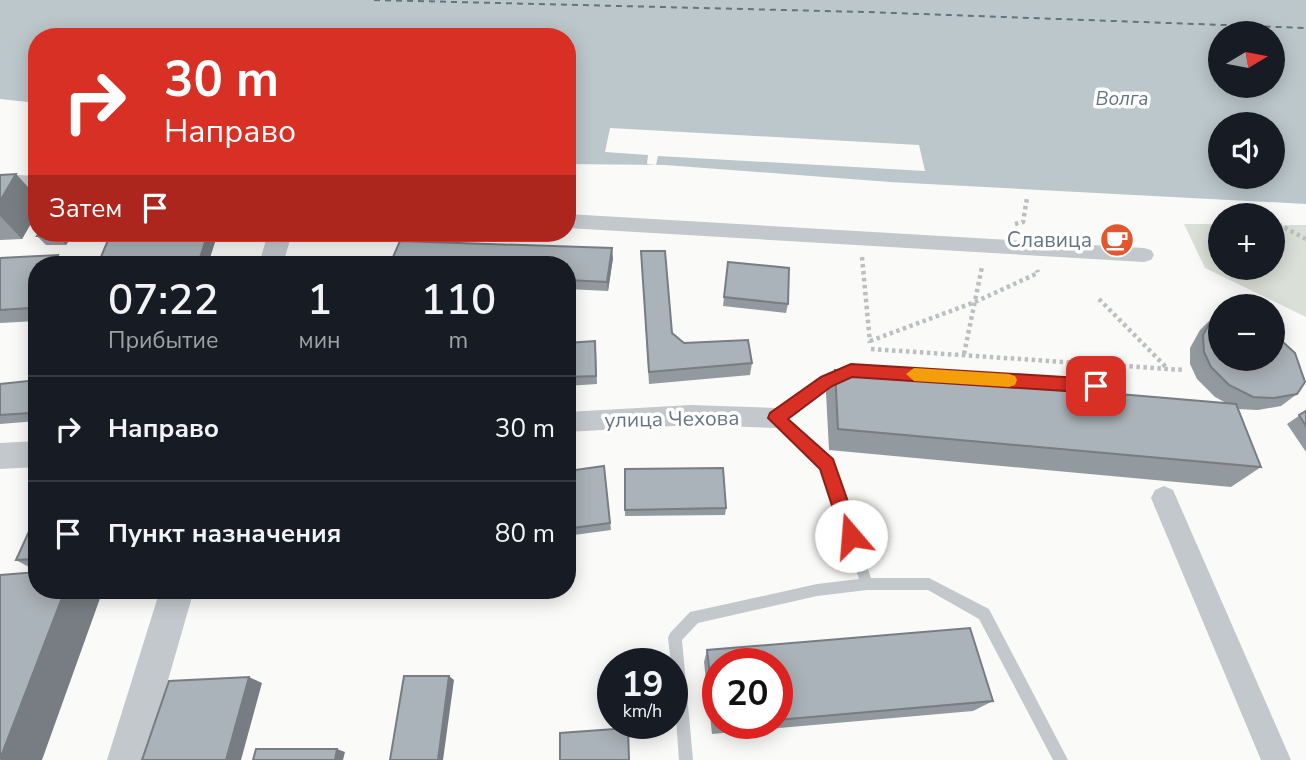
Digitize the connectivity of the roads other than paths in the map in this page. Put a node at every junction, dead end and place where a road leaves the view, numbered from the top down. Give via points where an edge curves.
1 (0, 181) edge
2 (28, 183) edge
3 (576, 221) edge
4 (1144, 255) dead end
5 (1096, 386) dead end
6 (776, 418) junction
7 (576, 421) edge
8 (28, 454) edge
9 (0, 456) edge
10 (1164, 498) dead end
11 (867, 584) junction
12 (174, 599) edge
13 (126, 760) edge
14 (686, 760) edge
15 (1062, 760) edge
16 (1276, 760) edge

1 - 2 street
3 - 4 street
5 - 6 lane via 851,370
6 - 7 street, улица Чехова via 691,415
6 - 11 lane via 827,464
8 - 9 street
10 - 16 street
11 - 14 lane via 817,590 695,617 675,638
11 - 15 lane via 929,584 984,614
12 - 13 street

